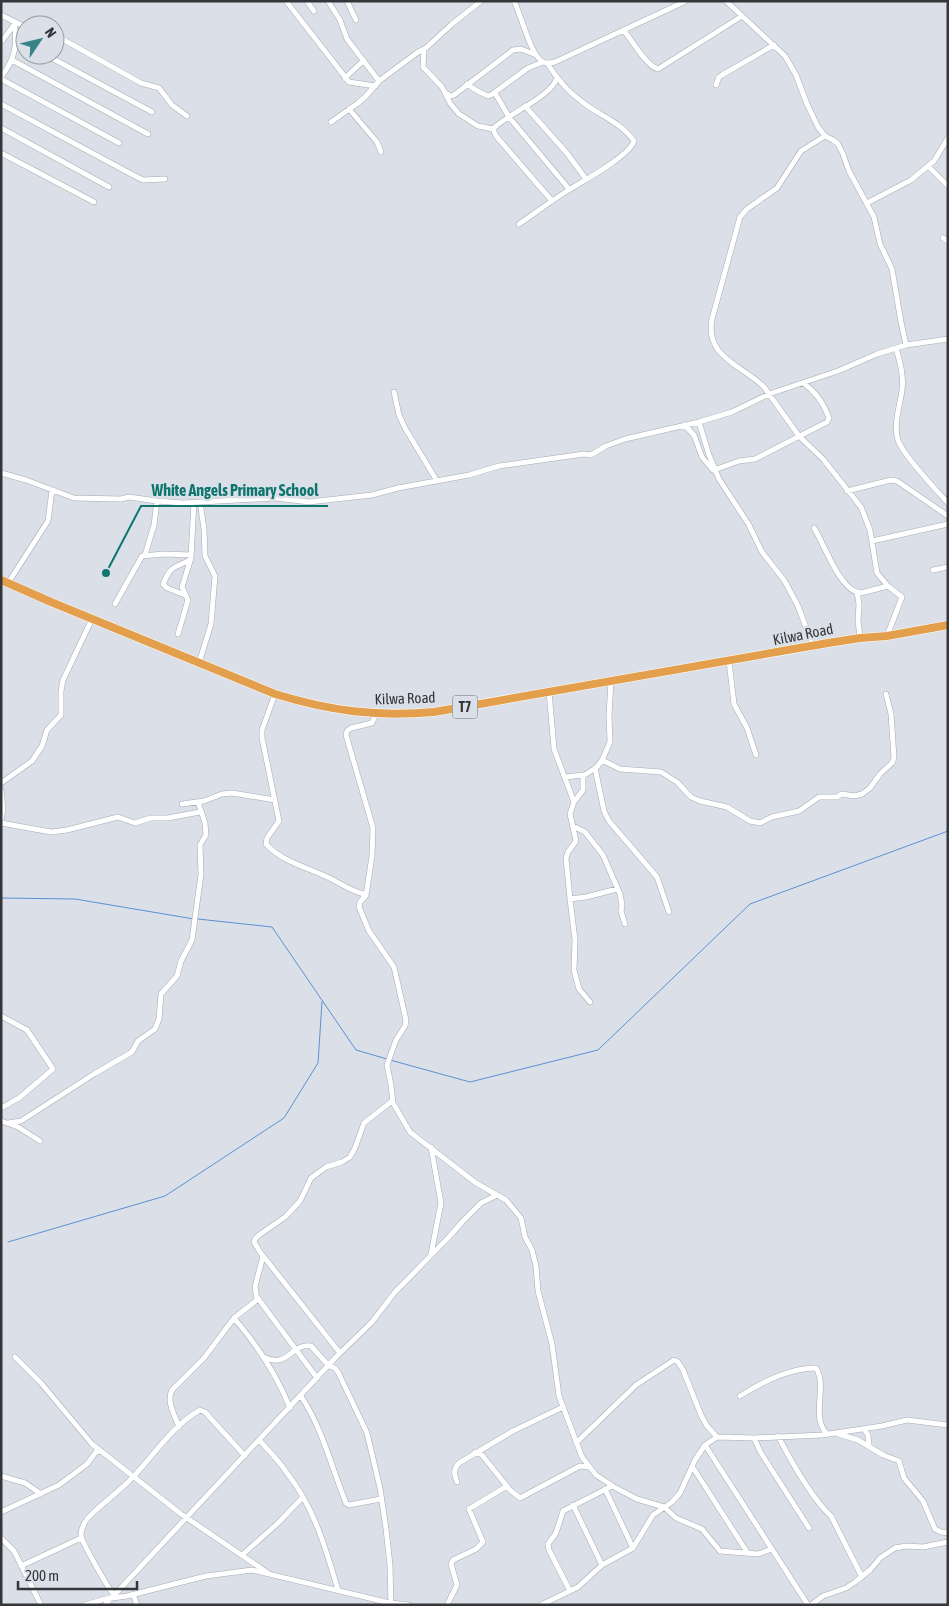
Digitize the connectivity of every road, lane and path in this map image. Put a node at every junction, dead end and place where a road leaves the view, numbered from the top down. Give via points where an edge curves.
1 (286, 1) edge
2 (306, 1) edge
3 (328, 1) edge
4 (347, 1) edge
5 (481, 1) edge
6 (514, 1) edge
7 (686, 1) edge
8 (726, 1) edge
9 (314, 11) dead end
10 (1, 15) edge
11 (742, 16) junction
12 (356, 20) dead end
13 (14, 23) junction
14 (15, 28) edge
15 (624, 31) junction
16 (15, 39) edge
17 (65, 41) edge
18 (1, 42) edge
19 (774, 45) junction
20 (424, 49) junction
21 (536, 56) junction
22 (12, 60) junction
23 (364, 60) junction
24 (545, 63) junction
25 (65, 65) edge
26 (1, 78) edge
27 (345, 78) junction
28 (557, 78) junction
29 (379, 81) junction
30 (467, 84) junction
31 (716, 85) dead end
32 (375, 86) junction
33 (445, 93) junction
34 (495, 93) junction
35 (1, 104) edge
36 (525, 106) junction
37 (349, 109) junction
38 (152, 112) dead end
39 (188, 116) dead end
40 (509, 117) junction
41 (331, 122) dead end
42 (1, 128) edge
43 (493, 129) junction
44 (148, 134) dead end
45 (825, 136) junction
46 (948, 138) edge
47 (118, 143) dead end
48 (382, 152) dead end
49 (1, 153) edge
50 (928, 166) junction
51 (165, 179) dead end
52 (586, 179) junction
53 (948, 186) edge
54 (109, 187) dead end
55 (569, 189) junction
56 (552, 201) junction
57 (94, 202) dead end
58 (867, 203) junction
59 (520, 224) dead end
60 (948, 339) edge
61 (906, 345) junction
62 (896, 348) junction
63 (803, 383) junction
64 (394, 392) dead end
65 (769, 394) junction
66 (700, 422) junction
67 (684, 425) junction
68 (799, 436) junction
69 (714, 470) junction
70 (1, 473) edge
71 (437, 481) junction
72 (52, 490) junction
73 (725, 490) junction
74 (847, 491) junction
75 (157, 501) junction
76 (197, 502) junction
77 (948, 503) edge
78 (948, 516) edge
79 (948, 524) edge
80 (814, 528) dead end
81 (872, 542) junction
82 (145, 555) junction
83 (191, 558) junction
84 (948, 567) edge
85 (933, 570) dead end
86 (5, 582) edge
87 (888, 586) junction
88 (857, 592) junction
89 (185, 595) junction
90 (115, 604) dead end
91 (92, 619) junction
92 (948, 624) edge
93 (178, 634) dead end
94 (887, 636) junction
95 (860, 638) junction
96 (813, 646) junction
97 (729, 661) junction
98 (199, 663) junction
99 (611, 680) junction
100 (549, 691) junction
101 (275, 694) junction
102 (886, 694) dead end
103 (376, 714) junction
104 (756, 755) dead end
105 (602, 760) junction
106 (595, 768) junction
107 (584, 775) junction
108 (565, 777) junction
109 (1, 783) edge
110 (1, 790) edge
111 (275, 800) junction
112 (198, 802) junction
113 (574, 802) junction
114 (182, 804) dead end
115 (200, 812) junction
116 (1, 822) edge
117 (573, 826) junction
118 (617, 889) junction
119 (366, 897) junction
120 (570, 899) junction
121 (669, 912) dead end
122 (625, 924) dead end
123 (590, 1002) dead end
124 (1, 1016) edge
125 (392, 1100) junction
126 (1, 1108) edge
127 (1, 1121) edge
128 (8, 1123) junction
129 (40, 1141) dead end
130 (431, 1147) junction
131 (497, 1195) junction
132 (263, 1256) junction
133 (431, 1256) junction
134 (257, 1297) junction
135 (234, 1318) junction
136 (296, 1350) junction
137 (340, 1353) junction
138 (16, 1357) dead end
139 (263, 1357) junction
140 (329, 1366) junction
141 (317, 1378) junction
142 (301, 1396) junction
143 (740, 1396) dead end
144 (563, 1407) junction
145 (290, 1408) junction
146 (948, 1425) edge
147 (178, 1427) junction
148 (864, 1429) junction
149 (835, 1433) junction
150 (827, 1434) junction
151 (778, 1436) junction
152 (717, 1437) junction
153 (754, 1438) junction
154 (259, 1440) junction
155 (576, 1443) junction
156 (705, 1445) junction
157 (868, 1445) junction
158 (101, 1451) junction
159 (475, 1452) junction
160 (245, 1456) junction
161 (692, 1466) junction
162 (589, 1467) junction
163 (1, 1476) edge
164 (134, 1476) junction
165 (457, 1482) dead end
166 (506, 1486) junction
167 (612, 1486) junction
168 (605, 1489) junction
169 (41, 1494) junction
170 (303, 1497) junction
171 (381, 1499) junction
172 (574, 1505) junction
173 (664, 1507) junction
174 (1, 1512) edge
175 (188, 1518) junction
176 (809, 1528) dead end
177 (948, 1533) edge
178 (1, 1538) edge
179 (81, 1538) junction
180 (948, 1542) edge
181 (633, 1548) junction
182 (772, 1549) junction
183 (747, 1552) junction
184 (242, 1555) junction
185 (602, 1565) junction
186 (21, 1566) junction
187 (268, 1573) junction
188 (862, 1577) junction
189 (338, 1590) junction
190 (570, 1591) junction
191 (133, 1594) junction
192 (112, 1596) junction
193 (391, 1604) edge
194 (41, 1605) edge
195 (85, 1605) edge
196 (105, 1605) edge
197 (136, 1605) edge
198 (409, 1605) edge
199 (447, 1605) edge
200 (542, 1605) edge
201 (809, 1605) edge

1 - 27 street
2 - 9 street
3 - 23 street via 347,39
4 - 12 street
5 - 20 street
6 - 21 street
7 - 15 street
8 - 11 street
10 - 13 street
11 - 15 street via 658,69 647,62
11 - 19 street
13 - 14 street
13 - 18 street
15 - 24 street via 555,62
16 - 22 street
17 - 39 street via 141,83 159,88 172,105
19 - 31 street via 719,77
19 - 45 street via 790,63 812,116
20 - 29 street
20 - 33 street via 423,67
21 - 24 street
21 - 30 street via 521,49 513,50
22 - 26 street
22 - 44 street
23 - 27 street
23 - 29 street
24 - 28 street
24 - 34 street via 528,68
25 - 38 street
26 - 47 street
27 - 32 street via 350,83
28 - 36 street via 553,86
28 - 52 street via 581,102 615,123 634,141 630,149
29 - 32 street
30 - 33 street via 452,96
30 - 34 street via 488,96
32 - 37 street
33 - 43 street via 459,114 478,126
34 - 40 street
35 - 51 street via 141,179
36 - 40 street
36 - 52 street
37 - 41 street
37 - 48 street
40 - 43 street
40 - 55 street
42 - 54 street
43 - 56 street
45 - 58 street via 838,144
45 - 65 street via 801,151 777,188 740,217 712,319 710,334 714,346 735,367 758,381
46 - 50 street
49 - 57 street
50 - 53 street
50 - 58 street via 911,180
52 - 55 street
55 - 56 street
56 - 59 street
58 - 61 street via 892,269
60 - 61 street
61 - 62 street
62 - 63 street
62 - 77 street via 902,378 897,415 898,439
63 - 65 street
63 - 68 street via 813,391 829,418 824,424
64 - 71 street via 405,428
65 - 66 street via 732,412
65 - 68 street
66 - 67 street
66 - 69 street
67 - 71 street via 626,438 591,455 499,466
67 - 73 street via 694,435 702,458
68 - 69 street via 755,459
68 - 74 street
69 - 73 street
70 - 72 street
71 - 76 street via 372,495 309,502 261,498
72 - 75 street via 74,498 129,497
72 - 86 street via 48,521
73 - 96 street via 749,525 762,552 784,580
74 - 78 street via 898,481
74 - 81 street via 864,515
75 - 76 street
75 - 82 street
76 - 83 street
76 - 98 street via 204,529 205,556 215,576 211,624
79 - 81 street
80 - 88 street via 839,575
81 - 87 street via 877,573
82 - 83 street via 174,554
82 - 90 street via 139,559
83 - 89 street via 182,587
83 - 89 street via 174,566 163,584
84 - 85 street
86 - 91 highway, Kilwa Road / T7
87 - 88 street
87 - 94 street via 903,599
88 - 95 street
89 - 93 street via 188,600
91 - 98 highway, Kilwa Road / T7
91 - 109 street via 63,680 61,714 47,730 32,761
92 - 94 highway, Kilwa Road / T7
94 - 95 highway, Kilwa Road / T7
95 - 96 highway, Kilwa Road / T7
96 - 97 highway, Kilwa Road / T7
97 - 99 highway, Kilwa Road / T7
97 - 104 street via 734,704
98 - 101 highway, Kilwa Road / T7
99 - 100 highway, Kilwa Road / T7
99 - 105 street via 610,742
100 - 103 highway, Kilwa Road / T7 via 434,712
100 - 108 street via 554,749
101 - 103 highway, Kilwa Road / T7 via 335,710
101 - 111 street via 262,730
102 - 105 street via 894,758 870,788 858,796 819,797 799,811 760,823 694,798 661,772 620,769
103 - 119 street via 371,724 351,728 346,733 373,828
105 - 106 street
106 - 107 street
106 - 121 street via 609,821 657,877
107 - 108 street
107 - 113 street via 583,790
108 - 113 street
110 - 116 street
111 - 112 street via 232,793
111 - 119 street via 279,821 267,838 268,847
112 - 114 street
112 - 115 street
113 - 117 street via 570,814
115 - 116 street via 135,823 118,818 51,832
115 - 128 street via 206,835 200,845 201,874 193,935 180,961 177,976 162,994 157,1026 138,1041 132,1052 21,1121
117 - 118 street via 585,832 602,854
117 - 120 street via 576,841 566,858
118 - 120 street
118 - 122 street
119 - 125 street via 359,908 369,931 394,967 406,1020 387,1065
120 - 123 street via 576,940 575,976 579,989
124 - 126 street via 27,1030 53,1069
125 - 130 street via 407,1128
125 - 132 street via 364,1123 350,1157 326,1167 311,1178 300,1201 285,1218 255,1239
127 - 128 street
128 - 129 street
130 - 131 street via 459,1171
130 - 133 street via 441,1203
131 - 133 street via 481,1203
131 - 144 street via 506,1200 520,1217 532,1250
132 - 134 street via 255,1287
132 - 137 street
133 - 137 street
134 - 135 street via 256,1302
134 - 136 street
135 - 139 street
135 - 147 street via 204,1358 172,1390 171,1405
136 - 139 street via 278,1361
136 - 140 street via 311,1346
136 - 141 street
137 - 140 street
138 - 158 street
139 - 145 street
140 - 141 street
140 - 171 street via 338,1372 367,1433
141 - 142 street
142 - 145 street
142 - 171 street via 320,1430 346,1503 353,1505
143 - 150 street via 772,1379 816,1368 819,1422
144 - 155 street
144 - 159 street
145 - 154 street
146 - 148 street via 907,1420
147 - 160 street via 198,1411 204,1411
147 - 164 street
148 - 149 street
148 - 157 street
149 - 150 street
149 - 157 street
150 - 151 street
151 - 153 street
151 - 188 street via 811,1492 831,1516
152 - 153 street
152 - 155 street via 707,1426 683,1370 674,1360 636,1385
152 - 156 street
153 - 176 street
154 - 160 street
154 - 170 street via 287,1472
155 - 162 street
156 - 161 street
156 - 182 street
157 - 177 street via 899,1461 904,1478 923,1501 935,1529
158 - 164 street
158 - 169 street via 66,1480
159 - 165 street via 456,1466
159 - 166 street via 482,1454
160 - 175 street
161 - 173 street via 680,1493
161 - 183 street
162 - 166 street via 580,1466 523,1497 516,1496
162 - 167 street
163 - 169 street via 25,1483
164 - 175 street
164 - 179 street via 89,1518 82,1527
166 - 199 street via 469,1508 484,1542 453,1560 451,1564 457,1585
167 - 168 street
167 - 173 street via 637,1499
168 - 172 street
168 - 181 street
169 - 174 street
170 - 184 street
170 - 189 street via 326,1549
171 - 193 street via 390,1565
172 - 185 street
172 - 190 street via 561,1514 556,1533 548,1546
173 - 181 street via 653,1515
173 - 183 street via 676,1518 702,1529 720,1551
175 - 184 street
175 - 192 street
178 - 186 street via 14,1551
179 - 186 street
179 - 192 street
180 - 188 street via 895,1548
181 - 185 street
182 - 183 street via 758,1554
182 - 201 street
184 - 187 street
185 - 190 street
186 - 194 street
187 - 189 street
187 - 191 street via 252,1570 224,1573
188 - 201 street
189 - 193 street
190 - 200 street
191 - 192 street
191 - 197 street
192 - 195 street
192 - 196 street
193 - 198 street

